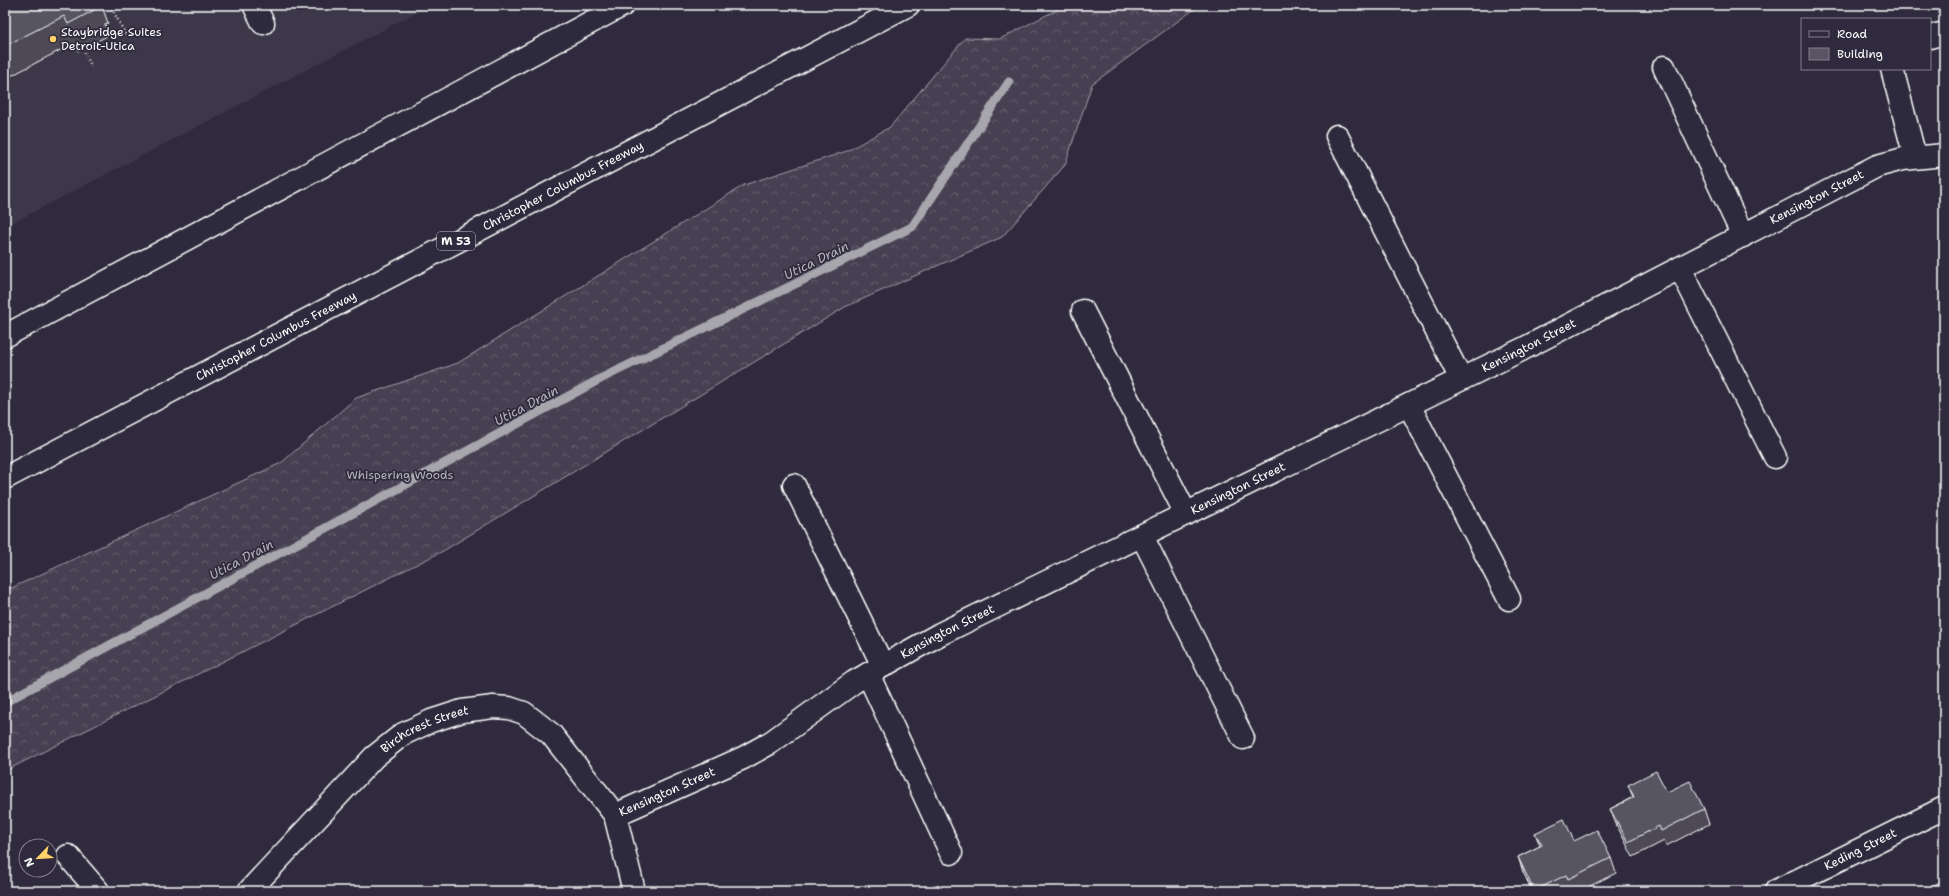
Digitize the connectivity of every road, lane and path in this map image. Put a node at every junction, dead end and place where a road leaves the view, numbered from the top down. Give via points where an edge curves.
1 (110, 5) edge
2 (623, 5) edge
3 (908, 5) edge
4 (1944, 33) edge
5 (1931, 36) edge
6 (127, 37) dead end
7 (82, 49) dead end
8 (92, 67) dead end
9 (1664, 67) dead end
10 (1892, 70) edge
11 (1337, 136) dead end
12 (1944, 155) edge
13 (1915, 157) junction
14 (1743, 236) junction
15 (1680, 268) junction
16 (1083, 311) dead end
17 (5, 336) edge
18 (1461, 379) junction
19 (1409, 405) junction
20 (1775, 457) dead end
21 (5, 478) edge
22 (794, 485) dead end
23 (1186, 514) junction
24 (1142, 536) junction
25 (1509, 599) dead end
26 (876, 670) junction
27 (1243, 738) dead end
28 (1944, 808) edge
29 (615, 815) junction
30 (951, 853) dead end
31 (68, 856) dead end
32 (98, 891) edge
33 (249, 891) edge
34 (634, 891) edge
35 (1776, 891) edge

1 - 6 path
2 - 17 main road
3 - 21 main road, Christopher Columbus Freeway / M 53
4 - 5 main road
7 - 8 path
9 - 14 main road
10 - 13 main road
11 - 18 main road
12 - 13 main road, Kensington Street
13 - 14 main road, Kensington Street via 1877,166
14 - 15 main road, Kensington Street
15 - 18 main road, Kensington Street
15 - 20 main road
16 - 23 main road
18 - 19 main road, Kensington Street
19 - 23 main road, Kensington Street
19 - 25 main road
22 - 26 main road
23 - 24 main road, Kensington Street
24 - 26 main road, Kensington Street via 940,634
24 - 27 main road
26 - 29 main road, Kensington Street via 854,682 770,743 743,758
26 - 30 main road
28 - 35 main road, Keding Street
29 - 33 main road, Birchcrest Street via 551,734 524,713 509,708 493,707 462,711 403,734 374,757
29 - 34 main road, Kensington Street
31 - 32 main road

